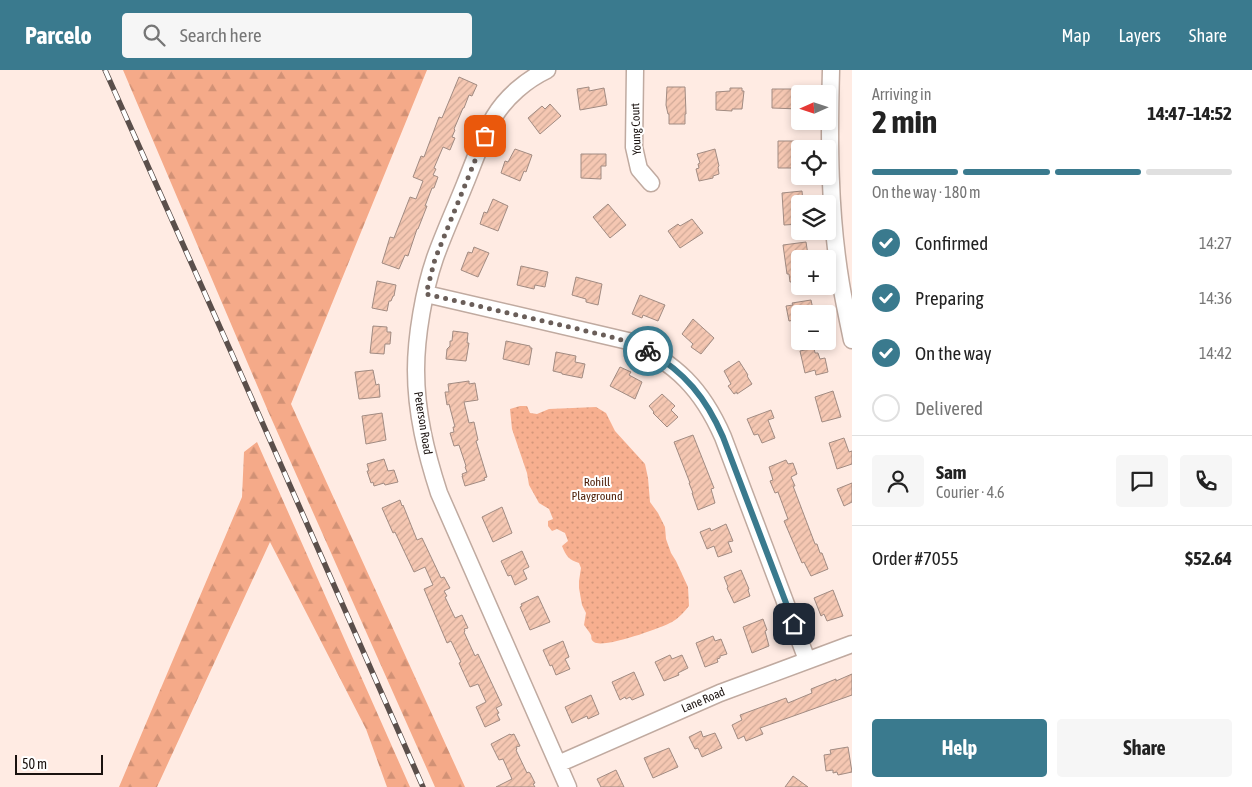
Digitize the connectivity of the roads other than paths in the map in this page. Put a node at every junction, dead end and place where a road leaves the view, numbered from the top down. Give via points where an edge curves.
1 (547, 70) edge
2 (635, 70) edge
3 (831, 70) edge
4 (651, 184) dead end
5 (426, 294) junction
6 (852, 340) edge
7 (852, 644) edge
8 (807, 660) junction
9 (558, 764) junction
10 (568, 787) edge

1 - 5 street, Peterson Road via 519,88 494,117 435,259
2 - 4 street, Young Court via 634,147 639,169
3 - 6 street via 831,182 840,283
5 - 8 street via 628,342 678,371 715,418
5 - 9 street, Peterson Road via 416,370 423,436 430,465 446,510
7 - 8 street, Lane Road
8 - 9 street, Lane Road via 720,693
9 - 10 street, Peterson Road

